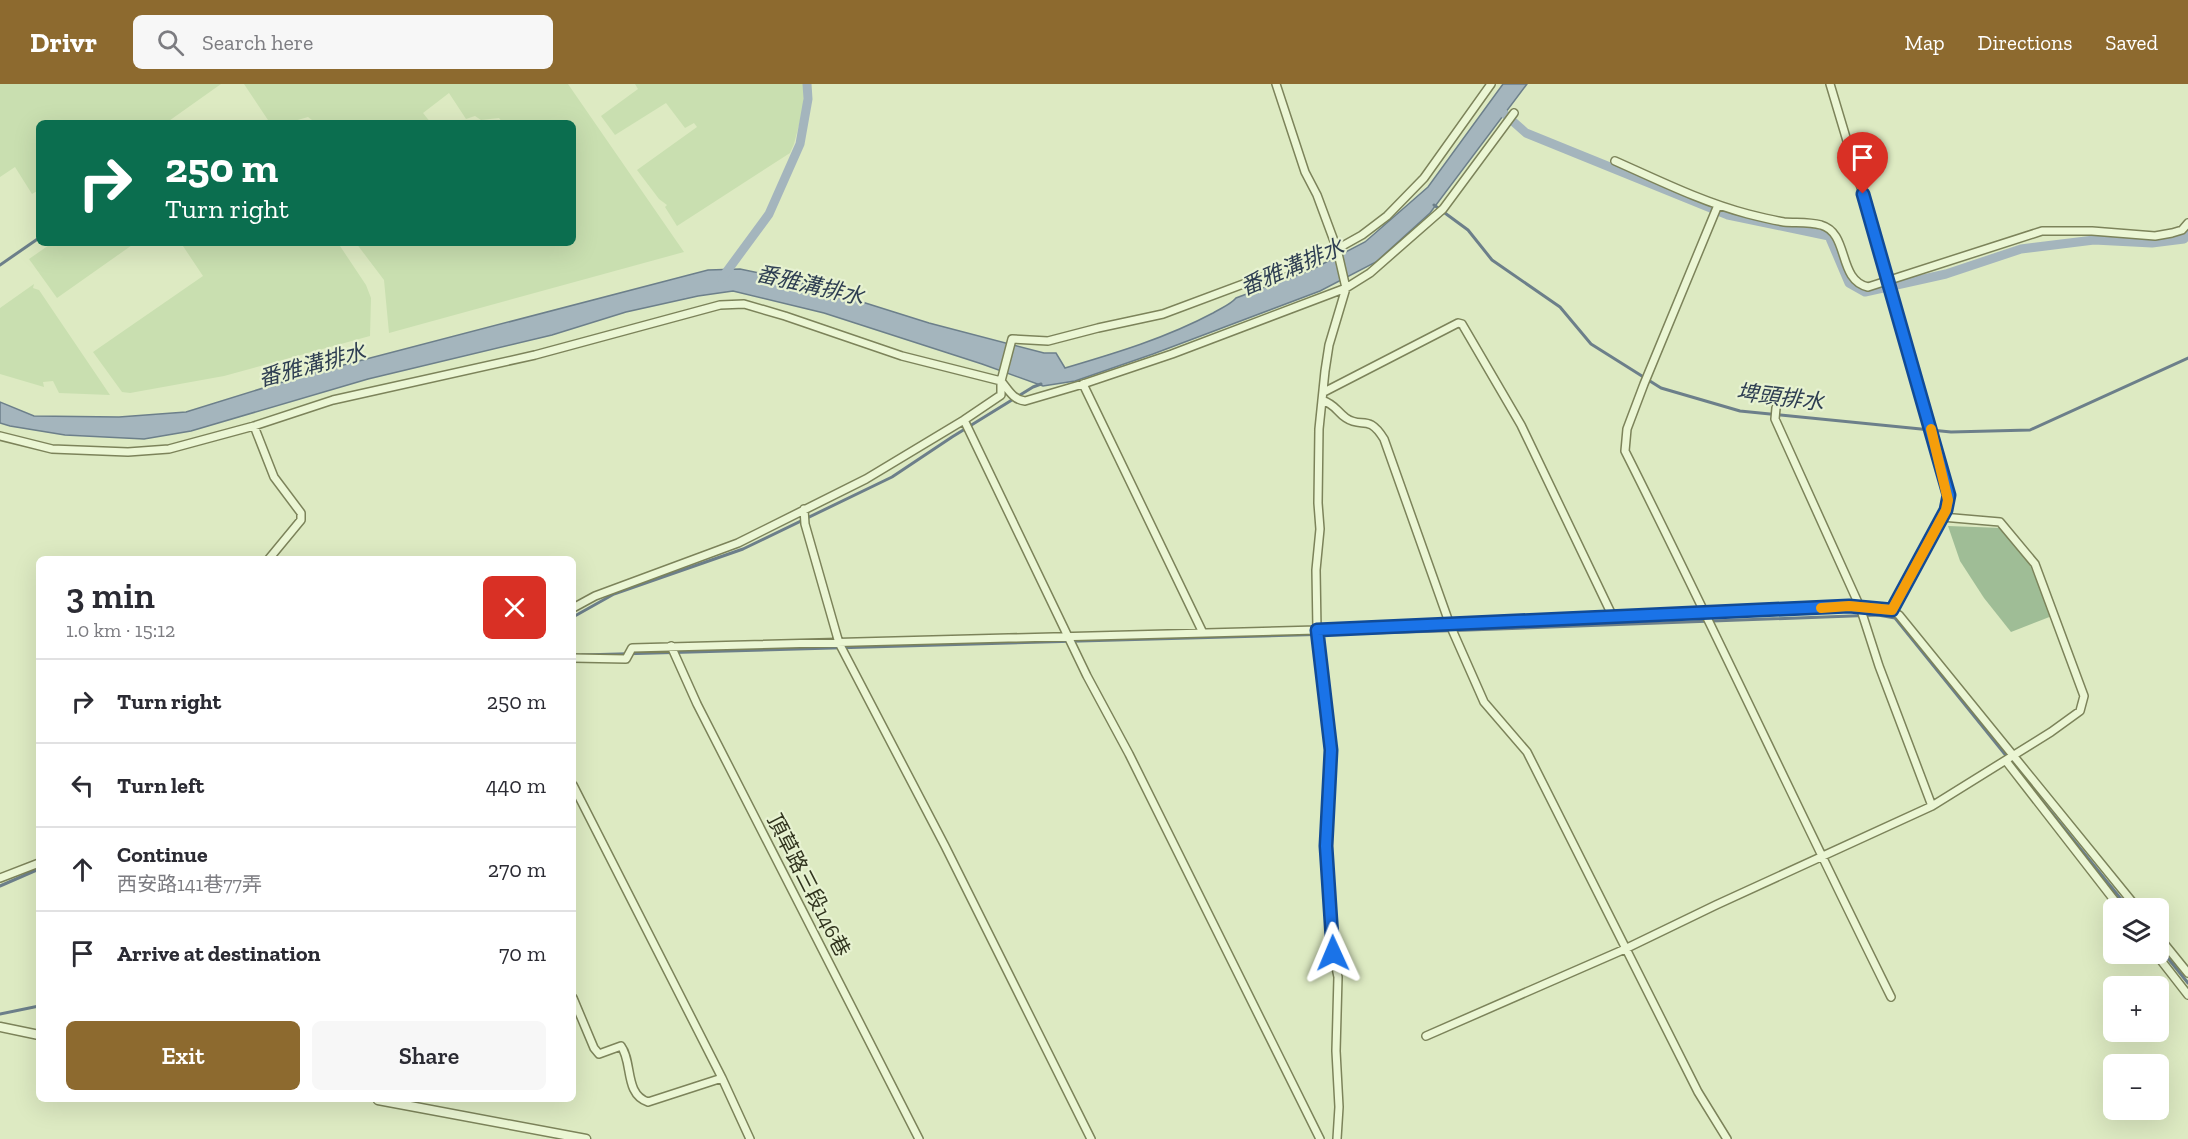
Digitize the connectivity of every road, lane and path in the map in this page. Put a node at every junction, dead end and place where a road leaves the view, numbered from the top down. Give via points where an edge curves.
1 (1276, 84) edge
2 (1491, 84) edge
3 (1830, 84) edge
4 (1514, 113) dead end
5 (1615, 161) dead end
6 (1718, 205) junction
7 (2188, 223) edge
8 (1337, 249) junction
9 (1889, 281) junction
10 (1346, 288) junction
11 (1001, 381) junction
12 (1083, 384) junction
13 (1324, 392) junction
14 (1322, 400) junction
15 (1776, 408) dead end
16 (254, 426) junction
17 (966, 426) junction
18 (0, 436) edge
19 (804, 512) junction
20 (1942, 518) junction
21 (271, 556) edge
22 (576, 606) edge
23 (1860, 607) junction
24 (1892, 610) junction
25 (1706, 613) junction
26 (1612, 615) junction
27 (1450, 625) junction
28 (1317, 630) junction
29 (1203, 633) junction
30 (1067, 636) junction
31 (839, 643) junction
32 (671, 646) junction
33 (576, 658) edge
34 (2009, 758) junction
35 (576, 792) edge
36 (1932, 806) junction
37 (1822, 857) junction
38 (36, 864) edge
39 (0, 878) edge
40 (2113, 898) edge
41 (2129, 898) edge
42 (1625, 949) junction
43 (2169, 950) edge
44 (2164, 964) edge
45 (2188, 973) edge
46 (2188, 995) edge
47 (1891, 997) dead end
48 (576, 1005) edge
49 (0, 1028) edge
50 (36, 1034) edge
51 (1426, 1036) dead end
52 (722, 1078) junction
53 (389, 1102) edge
54 (586, 1139) edge
55 (750, 1139) edge
56 (919, 1139) edge
57 (1091, 1139) edge
58 (1320, 1139) edge
59 (1337, 1139) edge
60 (1727, 1139) edge

1 - 8 street via 1305,172
2 - 8 street via 1424,178 1387,216
3 - 9 street
4 - 10 street via 1443,209 1370,273
5 - 6 street
6 - 9 street via 1782,222 1821,225 1837,238 1856,282 1868,287
6 - 25 street via 1647,376 1627,429 1625,451
7 - 9 street via 2182,230 2155,236 2042,231
8 - 10 street
8 - 11 street via 1163,314 1048,341 1012,339
9 - 20 street via 1949,495
10 - 12 street
10 - 13 street via 1329,345
11 - 12 street via 1019,400
11 - 16 street via 902,356 744,304 720,305 535,355 333,400
11 - 17 street via 1001,395
12 - 29 street
13 - 14 street
13 - 26 street via 1462,324 1521,425
14 - 27 street via 1347,418 1370,423 1384,439
14 - 28 street
15 - 23 street via 1775,419
16 - 18 street via 169,449 128,452 52,449
16 - 21 street via 274,477 301,513 301,520
17 - 19 street
17 - 30 street
19 - 22 street via 738,543
19 - 31 street
20 - 24 street
20 - 34 street via 2000,522 2035,564 2084,696 2080,711
23 - 24 street
23 - 25 street
23 - 36 street
24 - 34 street
25 - 26 street
25 - 37 street
26 - 27 street
27 - 28 street
27 - 42 street via 1484,702 1527,752
28 - 29 street
28 - 59 street via 1331,750 1326,846 1338,977
29 - 30 street
30 - 31 street
30 - 58 street
31 - 32 street
31 - 57 street
32 - 33 street via 632,648 626,659
32 - 56 street, 頂草路三段146巷
34 - 36 street
34 - 40 street
34 - 41 street
35 - 52 street
36 - 37 street
37 - 42 street
37 - 47 street
38 - 39 street
42 - 51 street
42 - 60 street via 1698,1092
43 - 45 street
44 - 46 street
48 - 52 street via 598,1054 621,1047 625,1052 632,1083 642,1100 648,1102
49 - 50 street
52 - 55 street
53 - 54 street

